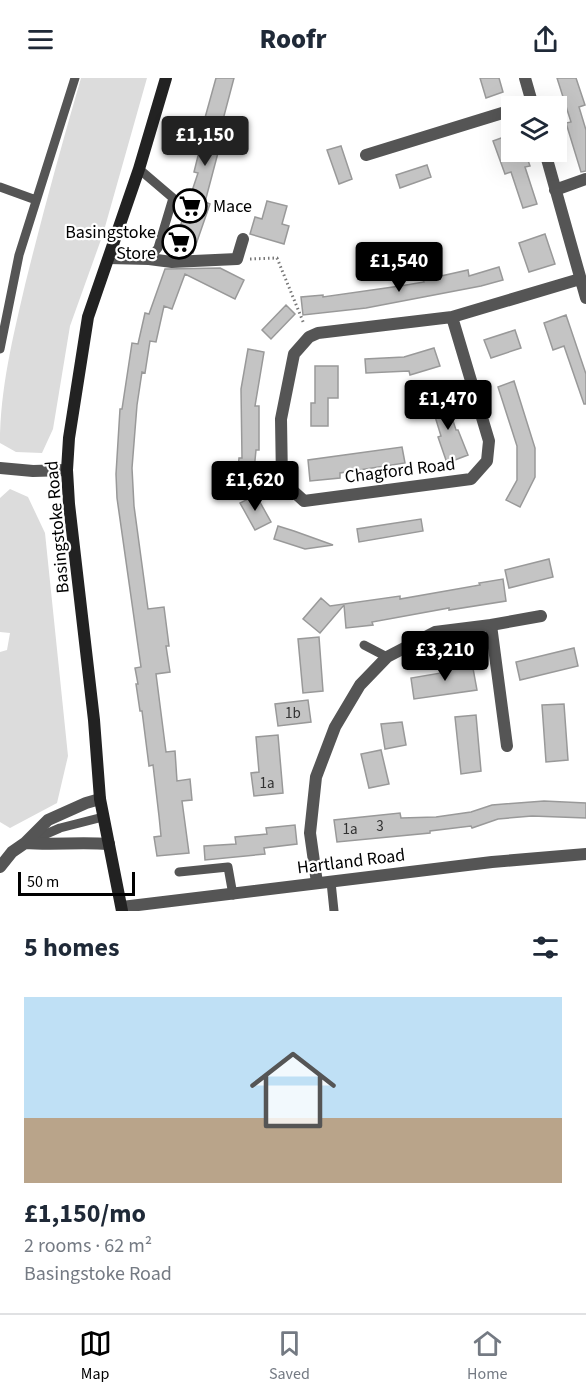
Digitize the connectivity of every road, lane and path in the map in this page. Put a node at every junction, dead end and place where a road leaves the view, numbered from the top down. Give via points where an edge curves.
1 (75, 78) edge
2 (166, 78) edge
3 (525, 78) edge
4 (528, 96) edge
5 (501, 113) edge
6 (366, 155) dead end
7 (548, 162) edge
8 (139, 169) junction
9 (586, 179) edge
10 (0, 187) edge
11 (555, 190) junction
12 (36, 200) junction
13 (243, 239) dead end
14 (109, 258) junction
15 (149, 259) junction
16 (237, 259) junction
17 (580, 279) junction
18 (0, 295) edge
19 (11, 297) junction
20 (586, 297) edge
21 (452, 317) junction
22 (309, 338) junction
23 (0, 349) edge
24 (0, 468) edge
25 (67, 470) junction
26 (540, 616) dead end
27 (491, 624) junction
28 (364, 645) dead end
29 (387, 657) junction
30 (507, 746) dead end
31 (100, 799) junction
32 (104, 817) junction
33 (25, 843) junction
34 (108, 844) junction
35 (586, 854) edge
36 (0, 867) edge
37 (179, 872) dead end
38 (331, 882) junction
39 (317, 883) junction
40 (233, 895) junction
41 (122, 909) edge
42 (334, 911) edge

1 - 12 lane
2 - 8 main road, Basingstoke Road
3 - 4 street
5 - 6 street
7 - 11 street
8 - 14 main road, Basingstoke Road
8 - 15 lane via 173,198 158,248
9 - 11 street
10 - 12 lane
11 - 17 street
12 - 19 lane
13 - 16 street
14 - 15 street
14 - 25 main road, Basingstoke Road via 88,317
15 - 16 street
16 - 22 path via 277,258
17 - 20 street
17 - 21 street
18 - 19 lane
19 - 23 lane
21 - 22 street via 318,333
21 - 22 street, Chagford Road via 489,441 488,461 471,479 304,501 282,481 281,419 294,354
24 - 25 street
25 - 31 main road, Basingstoke Road
26 - 27 street
27 - 29 street via 435,632
27 - 30 street
28 - 29 lane
29 - 39 street via 360,685 335,727 316,777 310,833
31 - 32 main road, Basingstoke Road
31 - 33 street via 55,816
32 - 33 lane via 60,828
32 - 34 main road, Basingstoke Road
33 - 34 street
33 - 36 street
34 - 41 main road, Basingstoke Road
35 - 38 street, Hartland Road
37 - 40 lane via 228,867
38 - 39 street, Hartland Road
38 - 42 lane
39 - 40 street, Hartland Road
40 - 41 street, Hartland Road

